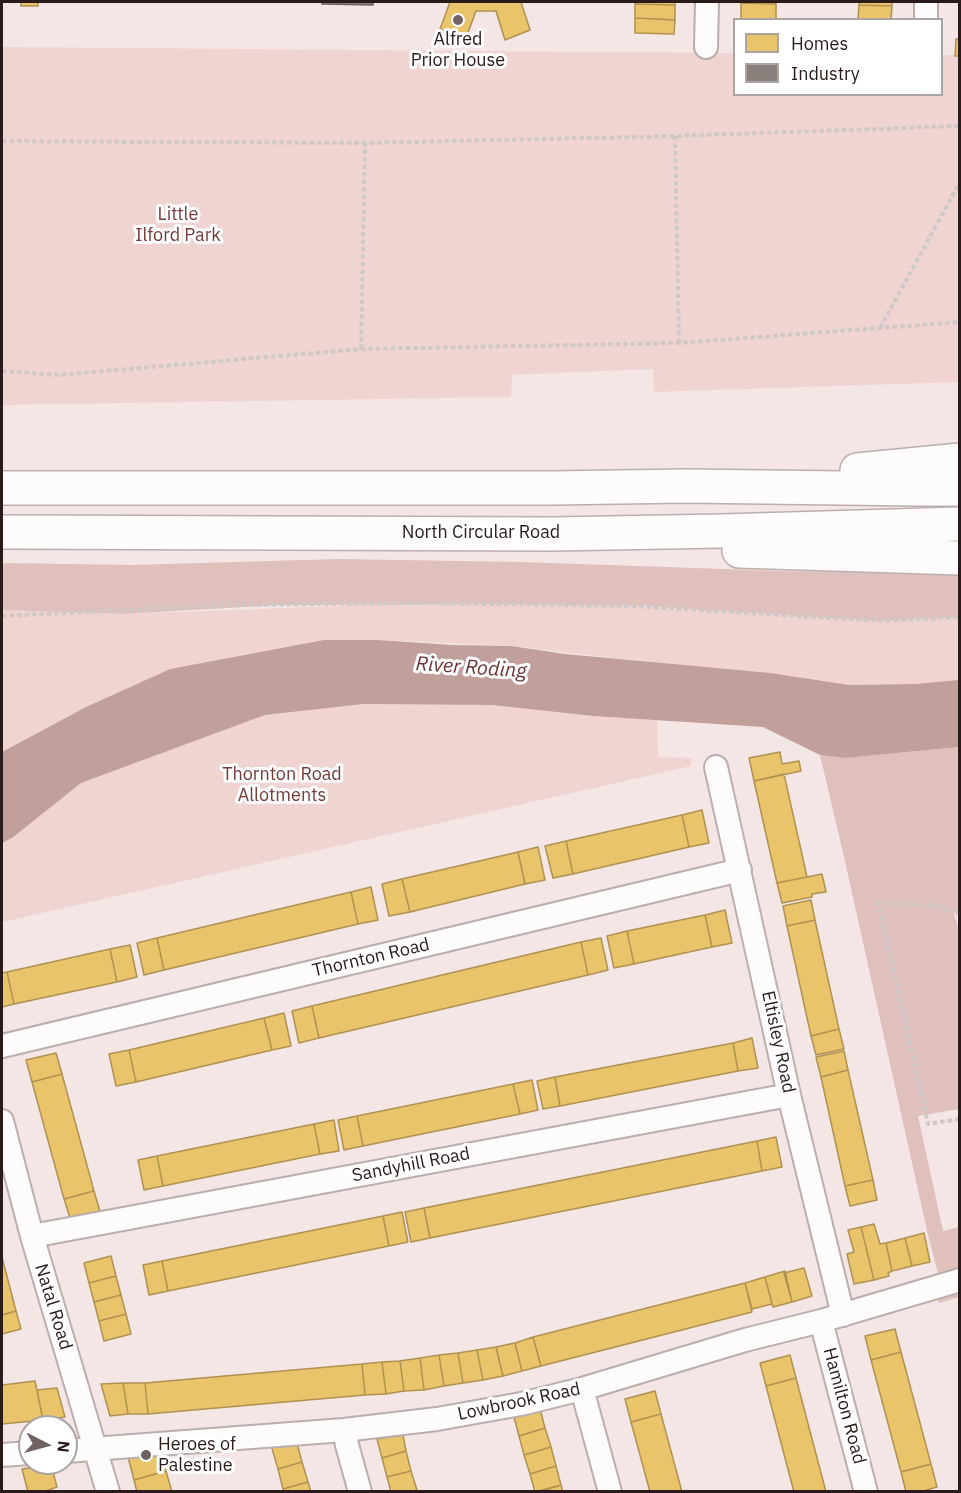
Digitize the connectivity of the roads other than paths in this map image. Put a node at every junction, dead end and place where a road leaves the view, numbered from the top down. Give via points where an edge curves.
1 (707, 2) edge
2 (926, 2) edge
3 (926, 18) edge
4 (706, 47) dead end
5 (960, 460) edge
6 (686, 486) junction
7 (2, 488) edge
8 (960, 489) edge
9 (960, 524) edge
10 (2, 532) edge
11 (552, 534) junction
12 (960, 558) edge
13 (716, 767) dead end
14 (740, 870) junction
15 (2, 1046) edge
16 (789, 1095) junction
17 (2, 1121) edge
18 (32, 1236) junction
19 (960, 1280) edge
20 (843, 1315) junction
21 (821, 1321) junction
22 (582, 1389) junction
23 (344, 1430) junction
24 (97, 1449) junction
25 (78, 1450) edge
26 (18, 1454) edge
27 (2, 1455) edge
28 (108, 1491) edge
29 (360, 1491) edge
30 (610, 1491) edge
31 (866, 1491) edge

1 - 4 street
2 - 3 street
5 - 6 highway
6 - 7 highway
6 - 8 highway
9 - 11 highway, North Circular Road
10 - 11 highway, North Circular Road
11 - 12 highway via 721,551
13 - 14 street, Eltisley Road
14 - 15 street, Thornton Road
14 - 16 street, Eltisley Road
16 - 18 street, Sandyhill Road
16 - 20 street, Eltisley Road
17 - 18 street, Natal Road
18 - 24 street, Natal Road
19 - 20 street, Lowbrook Road
20 - 21 street, Lowbrook Road
21 - 22 street, Lowbrook Road
21 - 31 street, Hamilton Road
22 - 23 street, Lowbrook Road via 437,1419
22 - 30 street
23 - 24 street, Lowbrook Road
23 - 29 street
24 - 25 street, Lowbrook Road
24 - 28 street, Natal Road
26 - 27 street

